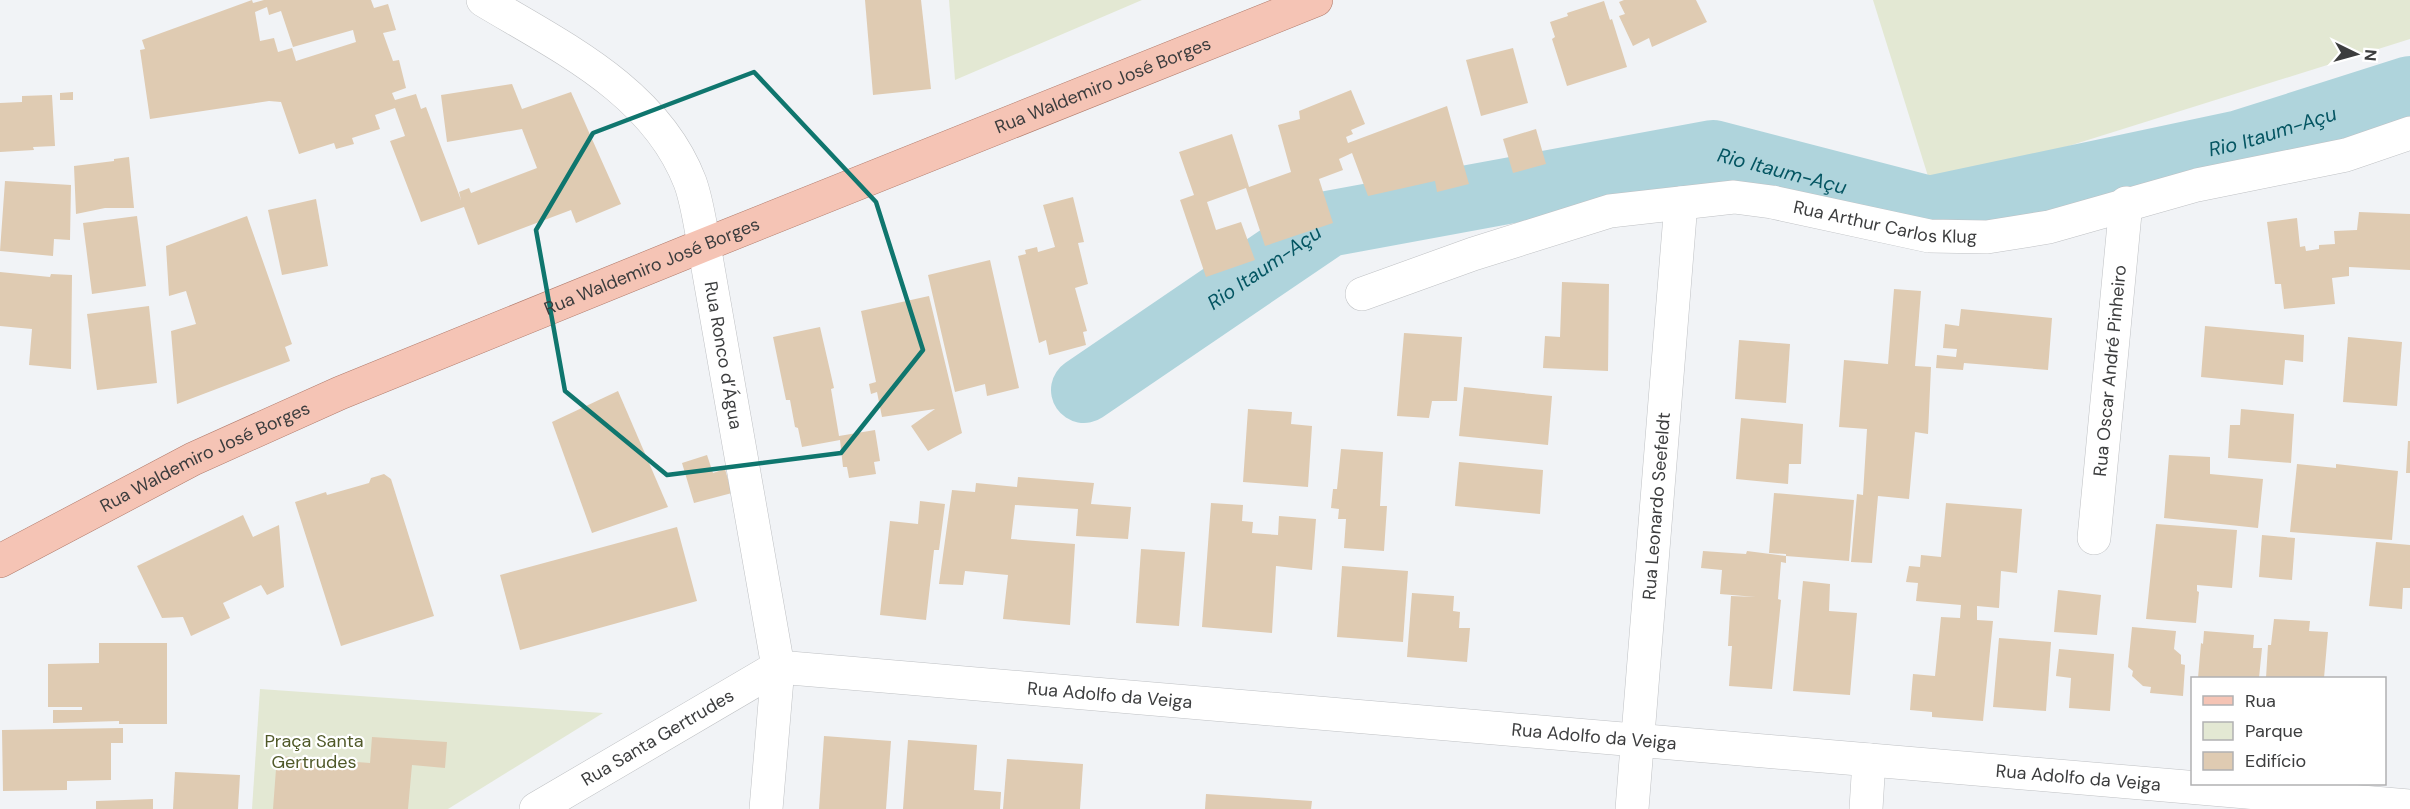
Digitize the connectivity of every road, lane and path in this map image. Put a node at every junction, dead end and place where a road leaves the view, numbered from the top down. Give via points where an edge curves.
1 (483, 0) edge
2 (1316, 0) edge
3 (2410, 133) edge
4 (1681, 203) junction
5 (2126, 203) junction
6 (704, 245) junction
7 (1362, 294) dead end
8 (2094, 538) dead end
9 (0, 561) edge
10 (778, 667) junction
11 (1637, 740) junction
12 (1869, 760) junction
13 (2410, 806) edge
14 (536, 809) edge
15 (766, 809) edge
16 (1632, 809) edge
17 (1866, 809) edge

1 - 6 street, Rua Ronco d’Água via 590,63 629,94 671,142 690,183
2 - 6 main road, Rua Waldemiro José Borges
3 - 5 street, Rua Arthur Carlos Klug via 2346,154
4 - 5 street, Rua Arthur Carlos Klug via 1734,197 1929,236 1987,237 2049,226
4 - 7 street, Rua Arthur Carlos Klug via 1610,211
4 - 11 street, Rua Leonardo Seefeldt
5 - 8 street, Rua Oscar André Pinheiro
6 - 9 main road, Rua Waldemiro José Borges via 358,386 193,459
6 - 10 street, Rua Ronco d’Água
10 - 11 street, Rua Adolfo da Veiga
10 - 14 street, Rua Santa Gertrudes
10 - 15 street, Rua Ronco d’Água
11 - 12 street, Rua Adolfo da Veiga
11 - 16 street, Rua Leonardo Seefeldt
12 - 13 street, Rua Adolfo da Veiga
12 - 17 street

